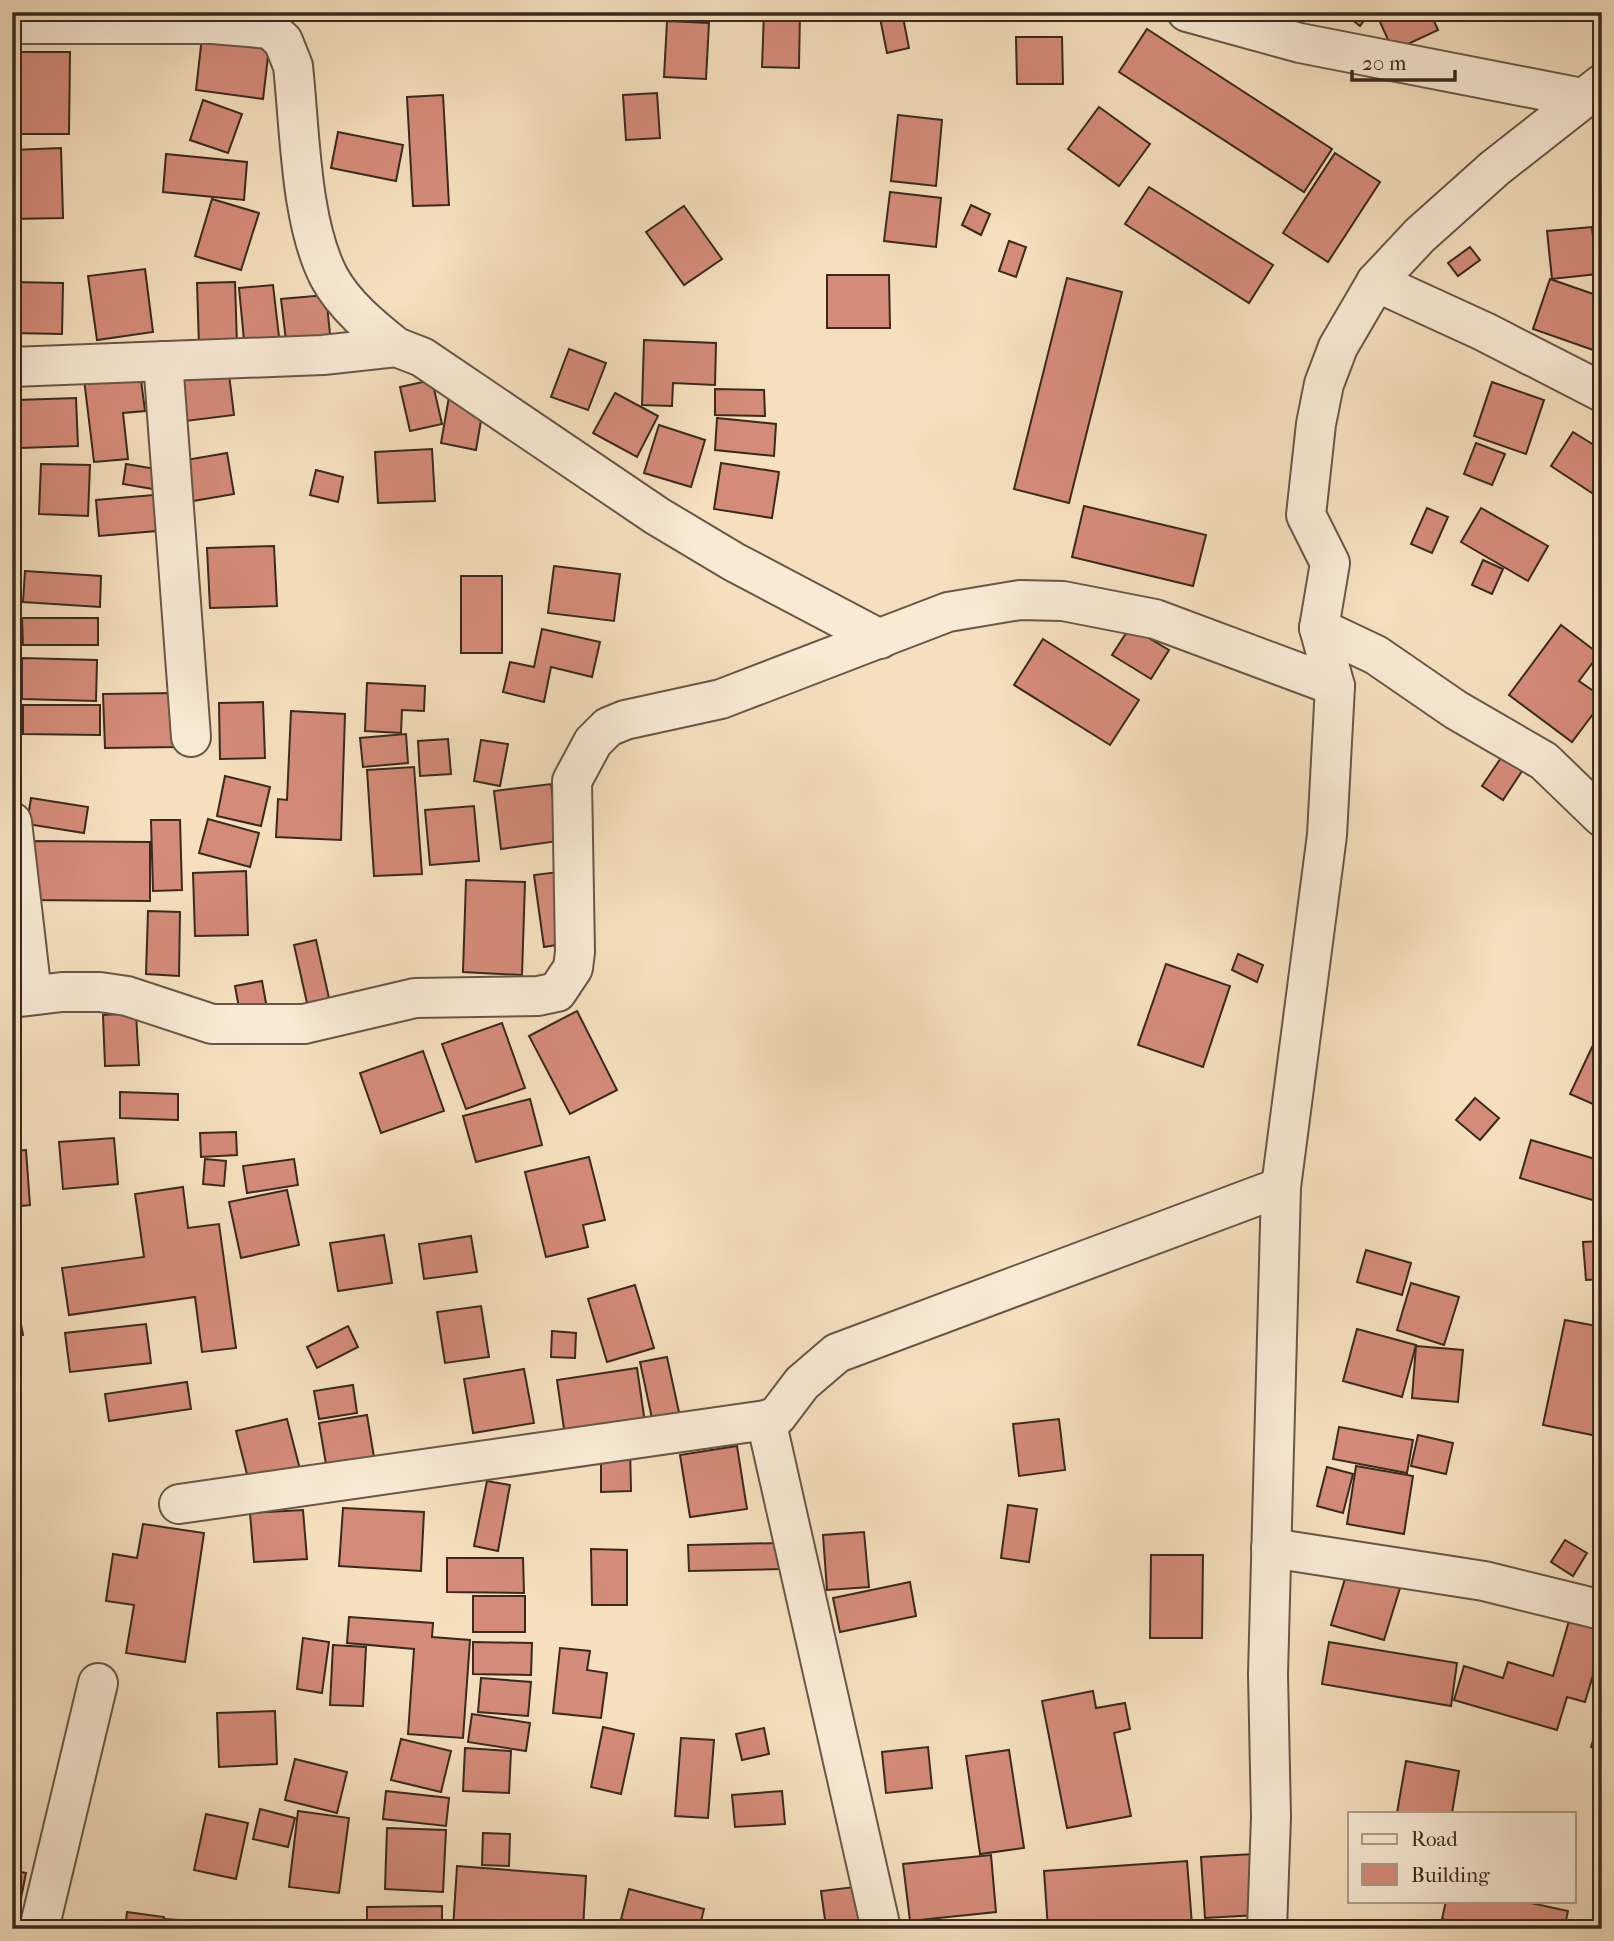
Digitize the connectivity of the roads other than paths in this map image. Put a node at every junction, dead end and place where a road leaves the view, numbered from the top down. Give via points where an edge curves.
1 (1187, 12) edge
2 (12, 24) edge
3 (1592, 91) edge
4 (1376, 282) junction
5 (396, 347) junction
6 (163, 361) junction
7 (12, 367) edge
8 (1602, 392) edge
9 (1319, 628) junction
10 (880, 639) junction
11 (1335, 686) junction
12 (191, 737) dead end
13 (1602, 817) edge
14 (12, 822) edge
15 (22, 996) edge
16 (1281, 1187) junction
17 (766, 1420) junction
18 (179, 1504) dead end
19 (1271, 1548) junction
20 (1602, 1610) edge
21 (99, 1683) dead end
22 (39, 1929) edge
23 (881, 1929) edge
24 (1267, 1929) edge

1 - 3 street via 1300,43
2 - 5 street via 213,24 270,29 283,41 293,66 312,237 330,279 371,327
3 - 4 street via 1495,168 1420,235
4 - 8 street
4 - 9 street via 1338,347 1315,424 1306,515 1330,564
5 - 6 street via 323,355
5 - 10 street via 422,358 657,516
6 - 7 street
6 - 12 street
9 - 11 street
9 - 13 street via 1376,655 1456,710 1544,761
10 - 11 street via 948,612 983,604 1063,601 1155,619
10 - 15 street via 721,699 625,719 608,727 593,743 572,781 575,952 573,968 557,992 415,998 304,1024 212,1024 127,996 100,992
11 - 16 street via 1327,835
14 - 15 street
16 - 17 street via 837,1353 802,1383 777,1416
16 - 19 street
17 - 18 street
17 - 23 street
19 - 20 street via 1484,1581
19 - 24 street
21 - 22 street

